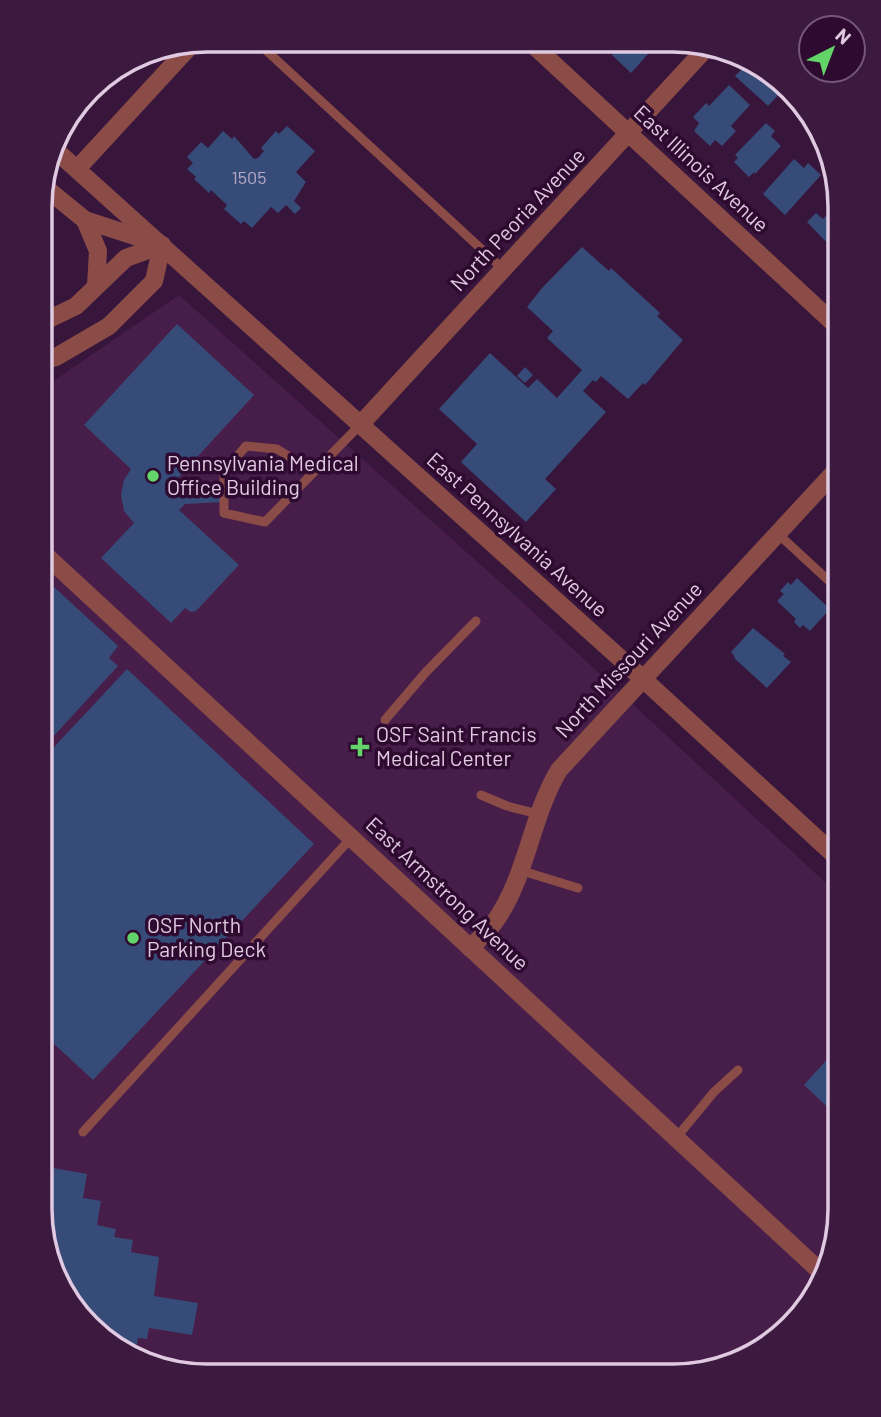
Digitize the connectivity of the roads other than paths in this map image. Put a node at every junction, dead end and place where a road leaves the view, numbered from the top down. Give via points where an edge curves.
1 (268, 52) edge
2 (541, 52) edge
3 (182, 55) edge
4 (700, 55) edge
5 (628, 133) junction
6 (62, 156) edge
7 (77, 169) junction
8 (53, 194) edge
9 (85, 220) junction
10 (162, 245) junction
11 (503, 269) junction
12 (96, 286) junction
13 (52, 318) edge
14 (828, 318) edge
15 (52, 358) edge
16 (360, 425) junction
17 (314, 472) junction
18 (828, 479) edge
19 (777, 533) junction
20 (52, 561) edge
21 (828, 581) edge
22 (476, 621) dead end
23 (642, 678) junction
24 (385, 720) dead end
25 (481, 796) dead end
26 (538, 814) junction
27 (352, 837) junction
28 (828, 848) edge
29 (519, 870) junction
30 (578, 888) dead end
31 (470, 948) junction
32 (738, 1070) dead end
33 (83, 1132) dead end
34 (676, 1138) junction
35 (816, 1268) edge

1 - 11 lane
2 - 5 street, East Illinois Avenue
3 - 7 street
4 - 5 street, North Peoria Avenue
5 - 11 street, North Peoria Avenue
5 - 14 street, East Illinois Avenue
6 - 7 street, East Pennsylvania Avenue
7 - 10 street, East Pennsylvania Avenue
8 - 9 street, East Pennsylvania Avenue
9 - 10 street, East Pennsylvania Avenue
9 - 12 street via 98,251
10 - 12 street via 126,258
10 - 15 street via 154,281 109,327
10 - 16 street, East Pennsylvania Avenue
11 - 16 street, North Peoria Avenue
12 - 13 street via 76,306
16 - 17 lane
16 - 23 street, East Pennsylvania Avenue
17 - 17 lane via 265,522 224,513 224,472 246,446 277,449
18 - 19 street, North Missouri Avenue
19 - 21 lane
19 - 23 street, North Missouri Avenue
20 - 27 street, East Armstrong Avenue
22 - 24 lane
23 - 26 street, North Missouri Avenue via 559,770
23 - 28 street, East Pennsylvania Avenue
25 - 26 lane
26 - 29 street, North Missouri Avenue
27 - 31 street, East Armstrong Avenue
27 - 33 lane
29 - 30 lane
29 - 31 street, North Missouri Avenue via 495,922
31 - 34 street, East Armstrong Avenue
32 - 34 lane
34 - 35 street, East Armstrong Avenue

